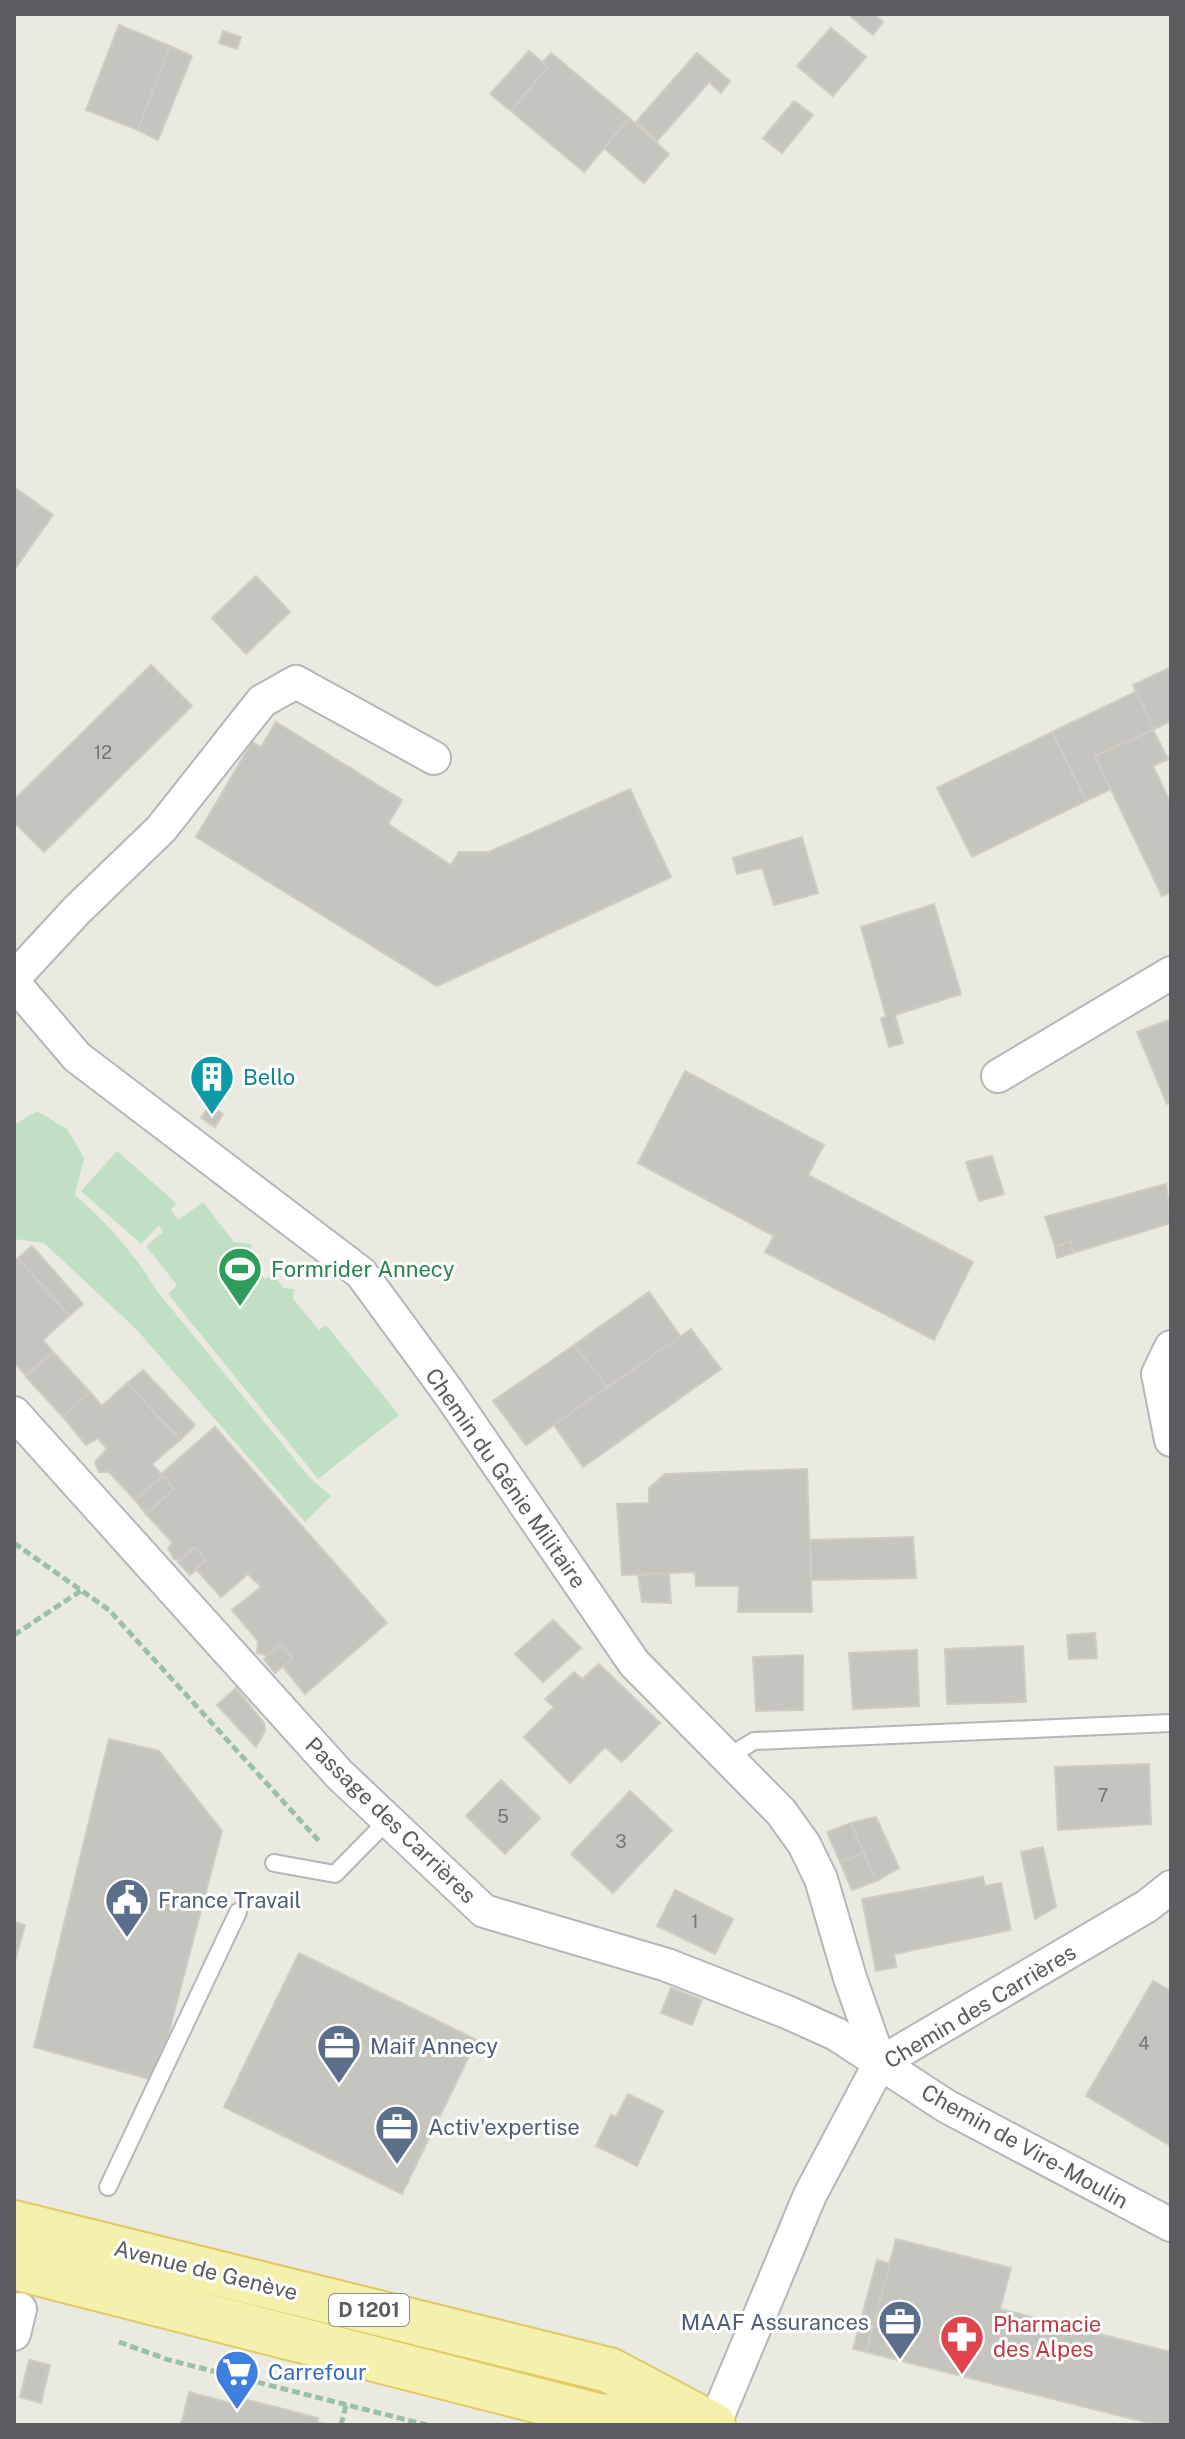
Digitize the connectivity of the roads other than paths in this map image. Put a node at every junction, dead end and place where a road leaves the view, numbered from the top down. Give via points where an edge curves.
1 (434, 758) dead end
2 (1171, 973) edge
3 (14, 981) edge
4 (998, 1076) dead end
5 (1171, 1347) edge
6 (14, 1413) edge
7 (1171, 1440) edge
8 (1171, 1723) edge
9 (728, 1757) junction
10 (388, 1820) junction
11 (274, 1863) dead end
12 (1171, 1887) edge
13 (238, 1912) dead end
14 (880, 2063) junction
15 (111, 2176) dead end
16 (14, 2223) edge
17 (1171, 2225) edge
18 (14, 2267) edge
19 (712, 2425) edge

1 - 3 street via 296,682 262,701 161,829
2 - 4 street
3 - 9 street, Chemin du Génie Militaire via 77,1057 361,1273 634,1663
5 - 7 street via 1158,1374
6 - 10 street, Passage des Carrières via 339,1774
8 - 9 lane via 754,1741
9 - 14 street, Chemin du Génie Militaire via 781,1812 810,1855
10 - 11 lane via 335,1874
10 - 14 street, Passage des Carrières via 484,1911 694,1976 836,2034
12 - 14 street, Chemin des Carrières
13 - 15 lane via 108,2187
14 - 17 street, Chemin de Vire-Moulin via 946,2106
14 - 19 street, Chemin des Carrières via 810,2195
16 - 19 main road, Avenue de Genève / D 1201 via 609,2370
18 - 19 main road, Avenue de Genève / D 1201 via 598,2416

